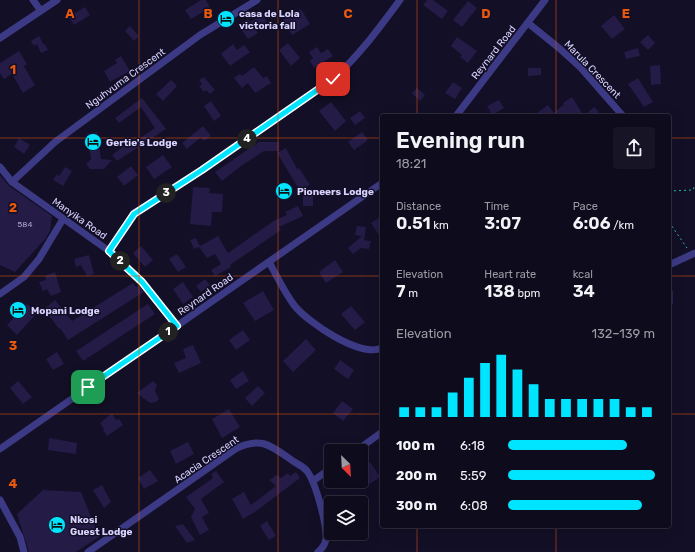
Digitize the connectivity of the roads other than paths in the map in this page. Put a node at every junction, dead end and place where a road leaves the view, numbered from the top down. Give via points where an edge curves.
1 (33, 0) edge
2 (57, 0) edge
3 (257, 0) edge
4 (400, 0) edge
5 (545, 0) edge
6 (41, 11) junction
7 (528, 23) junction
8 (0, 38) edge
9 (458, 114) edge
10 (621, 114) edge
11 (0, 167) edge
12 (12, 182) junction
13 (380, 184) edge
14 (63, 219) junction
15 (109, 251) junction
16 (693, 254) edge
17 (269, 262) junction
18 (671, 264) edge
19 (0, 294) edge
20 (177, 326) junction
21 (380, 349) edge
22 (380, 433) edge
23 (366, 444) edge
24 (0, 449) edge
25 (324, 473) edge
26 (313, 481) junction
27 (0, 500) edge
28 (24, 552) edge
29 (88, 552) edge
30 (318, 552) edge

1 - 6 street
2 - 6 street
3 - 12 street, Nguhvuma Crescent via 200,35 55,142
4 - 15 street via 349,65 333,79 134,214
5 - 7 street, Reynard Road
6 - 8 street
7 - 9 street, Reynard Road
7 - 10 street, Marula Crescent via 580,67
11 - 12 street, Manyika Road
12 - 14 street, Manyika Road
13 - 17 street, Reynard Road
14 - 15 street, Manyika Road
14 - 19 street via 39,259 24,277
15 - 20 street, Manyika Road via 142,282
16 - 18 street
17 - 20 street, Reynard Road
17 - 21 street via 293,304 304,316 328,333 356,346
20 - 24 street, Reynard Road
22 - 23 street
25 - 26 street
26 - 29 street, Acacia Crescent via 306,470 271,446 260,442 248,443 237,448
26 - 30 street, Acacia Crescent via 326,532 326,541
27 - 28 street via 20,537

